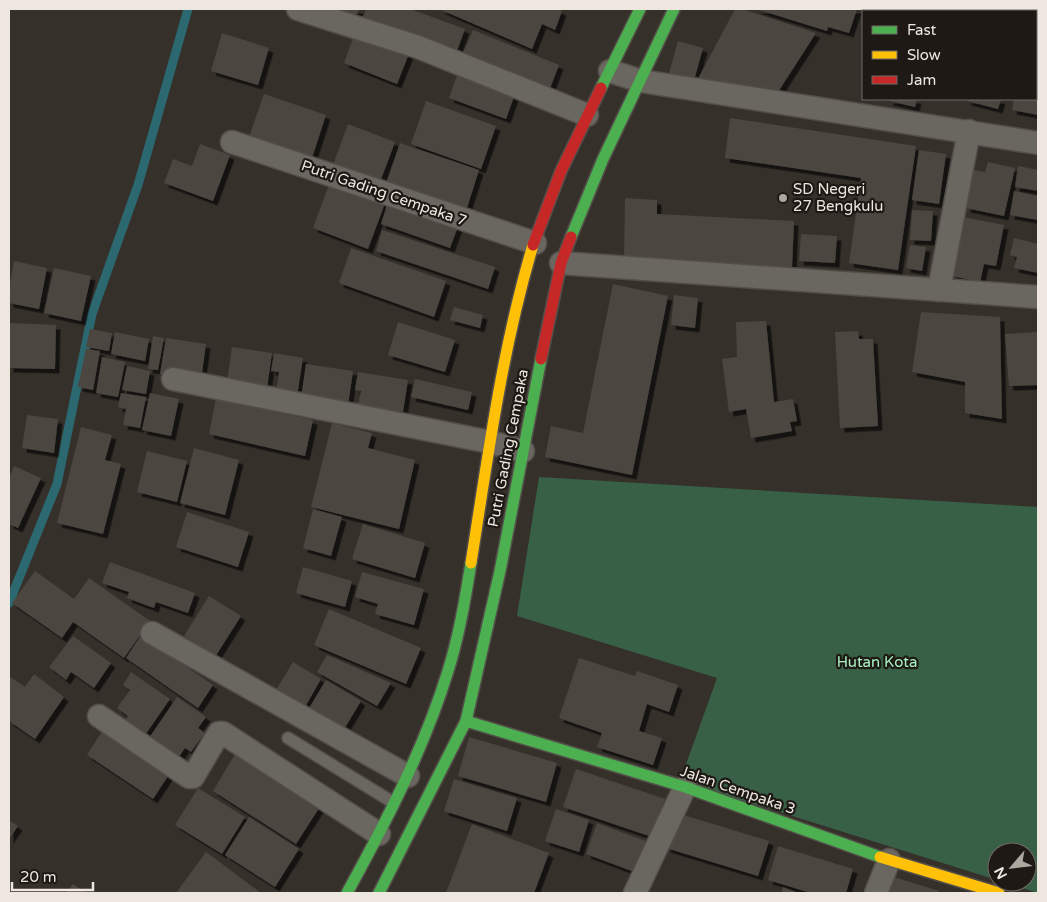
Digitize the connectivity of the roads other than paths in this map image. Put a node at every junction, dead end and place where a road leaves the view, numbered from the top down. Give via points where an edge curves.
1 (298, 9) edge
2 (640, 9) edge
3 (674, 9) edge
4 (610, 71) junction
5 (641, 81) junction
6 (588, 115) junction
7 (968, 131) junction
8 (232, 142) dead end
9 (1038, 143) edge
10 (535, 243) junction
11 (561, 263) junction
12 (939, 290) junction
13 (1038, 297) edge
14 (173, 379) dead end
15 (490, 442) junction
16 (523, 451) junction
17 (152, 633) dead end
18 (99, 716) dead end
19 (466, 721) junction
20 (288, 738) dead end
21 (408, 776) junction
22 (685, 787) junction
23 (394, 802) junction
24 (378, 834) junction
25 (889, 860) junction
26 (349, 893) edge
27 (379, 893) edge
28 (636, 893) edge
29 (876, 893) edge
30 (998, 893) edge

1 - 6 street via 418,47
2 - 4 street, Putri Gading Cempaka
3 - 5 street, Putri Gading Cempaka
4 - 5 street
4 - 6 street, Putri Gading Cempaka
5 - 7 street
5 - 11 street, Putri Gading Cempaka via 576,219
6 - 10 street, Putri Gading Cempaka via 551,196
7 - 9 street
7 - 12 street
8 - 10 street, Putri Gading Cempaka 7
10 - 15 street, Putri Gading Cempaka via 526,271
11 - 12 street
11 - 16 street, Putri Gading Cempaka
12 - 13 street
14 - 15 street
15 - 16 street
15 - 21 street, Putri Gading Cempaka via 457,638 438,700
16 - 19 street, Putri Gading Cempaka
17 - 21 street
18 - 24 street via 190,777 219,733 223,733
19 - 22 street, Jalan Cempaka 3
19 - 27 street, Putri Gading Cempaka
20 - 23 lane
21 - 23 street, Putri Gading Cempaka
22 - 25 street, Jalan Cempaka 3
22 - 28 street
23 - 24 street, Putri Gading Cempaka
24 - 26 street, Putri Gading Cempaka
25 - 29 street
25 - 30 street, Jalan Cempaka 3

